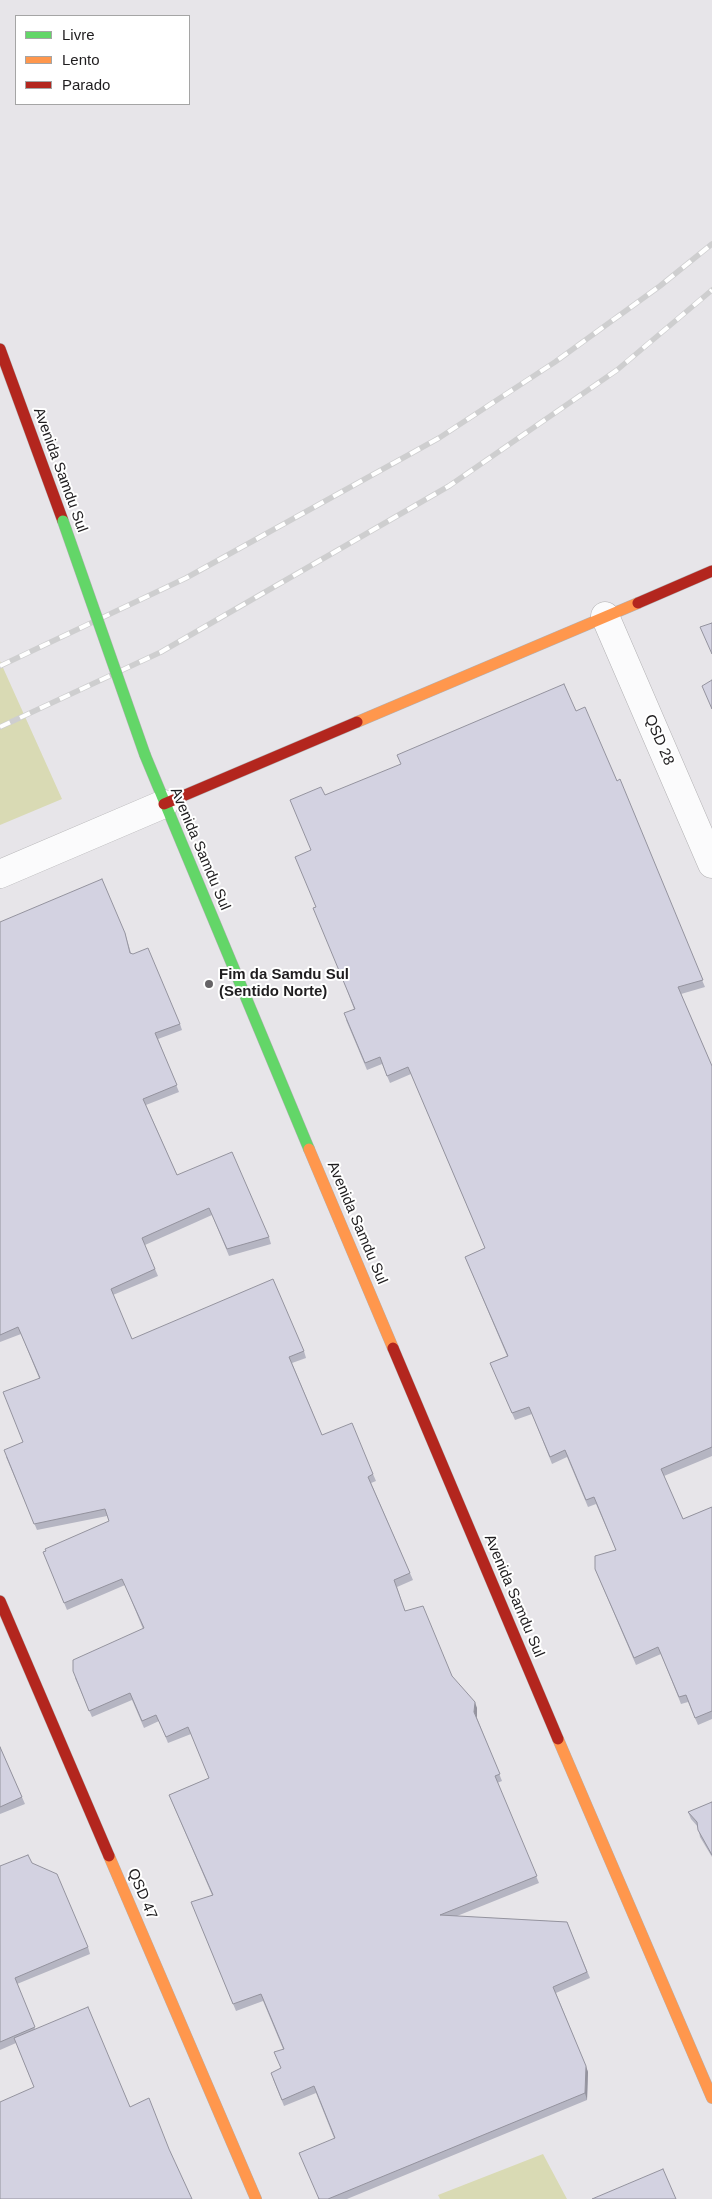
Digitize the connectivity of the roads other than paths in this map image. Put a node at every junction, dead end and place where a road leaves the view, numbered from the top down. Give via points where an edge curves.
1 (0, 348) edge
2 (712, 571) edge
3 (605, 616) junction
4 (164, 804) junction
5 (712, 864) edge
6 (0, 874) edge
7 (0, 1601) edge
8 (712, 2098) edge
9 (256, 2199) edge

1 - 4 street, Avenida Samdu Sul, bridge
2 - 3 street
3 - 4 street
3 - 5 street, QSD 28
4 - 6 street
4 - 8 street, Avenida Samdu Sul
7 - 9 street, QSD 47

